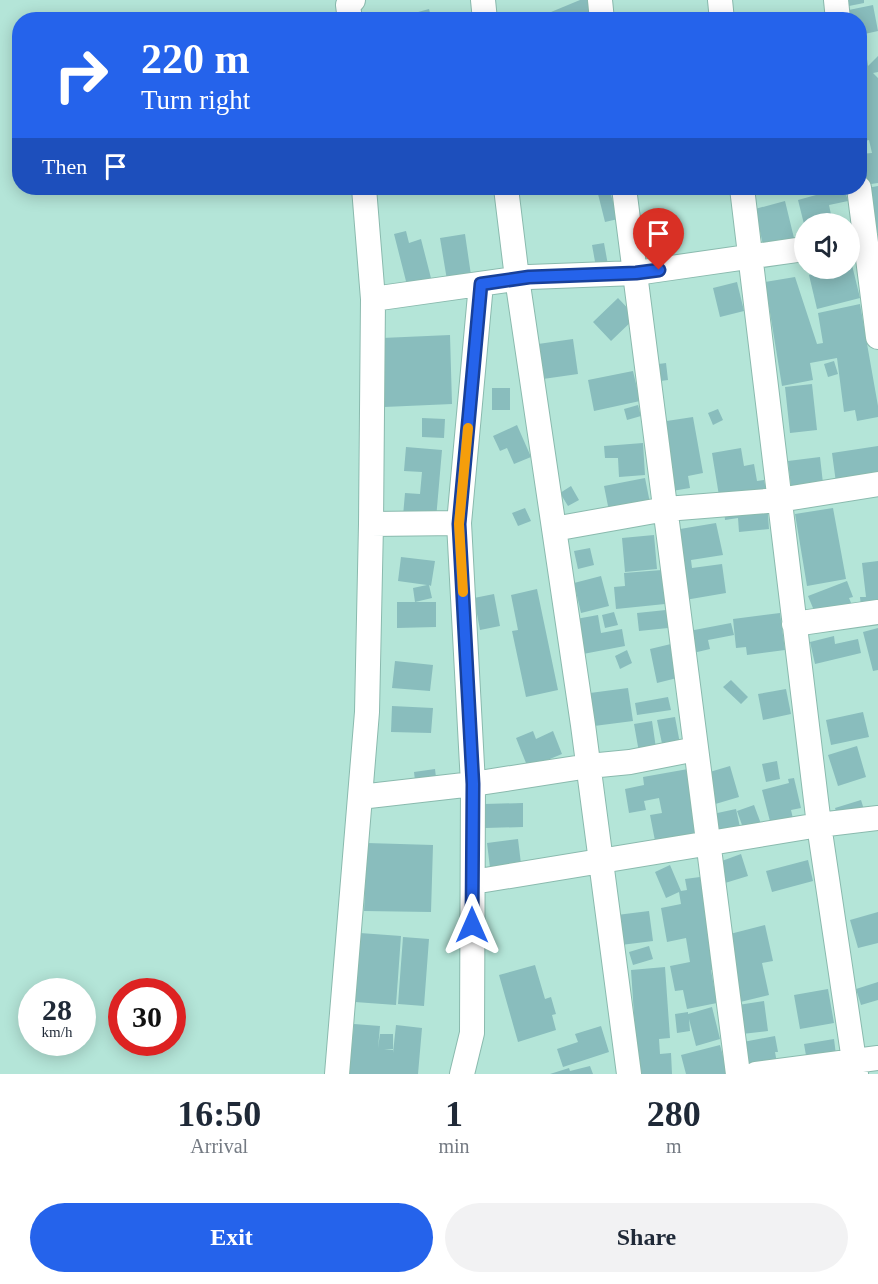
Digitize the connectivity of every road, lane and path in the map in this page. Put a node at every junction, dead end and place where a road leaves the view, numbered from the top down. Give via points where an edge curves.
1 (365, 195) edge
2 (507, 195) edge
3 (625, 195) edge
4 (743, 195) edge
5 (860, 195) edge
6 (864, 240) edge
7 (794, 250) edge
8 (750, 256) junction
9 (636, 273) junction
10 (517, 279) junction
11 (481, 284) junction
12 (373, 299) junction
13 (878, 337) edge
14 (878, 484) edge
15 (779, 500) junction
16 (666, 509) junction
17 (371, 524) junction
18 (459, 524) junction
19 (554, 529) junction
20 (878, 612) edge
21 (794, 624) junction
22 (696, 748) junction
23 (589, 766) junction
24 (473, 784) junction
25 (360, 797) junction
26 (878, 818) edge
27 (819, 825) junction
28 (708, 843) junction
29 (601, 861) junction
30 (473, 882) junction
31 (863, 1064) edge
32 (337, 1074) edge
33 (462, 1074) edge
34 (629, 1074) edge
35 (738, 1074) edge
36 (756, 1074) edge

1 - 12 street
2 - 10 street
3 - 9 street
4 - 8 street
5 - 6 street
6 - 13 street
7 - 8 street
8 - 9 street
8 - 15 street
9 - 10 street
9 - 16 street
10 - 11 street
10 - 19 street
11 - 12 street
11 - 18 street
12 - 17 street
14 - 15 street
15 - 16 street
15 - 21 street
16 - 19 street
16 - 22 street
17 - 18 street
17 - 25 street via 367,712
18 - 24 street
19 - 23 street
20 - 21 street
21 - 27 street
22 - 23 street
22 - 28 street
23 - 24 street
23 - 29 street
24 - 25 street
24 - 30 street
25 - 32 street
26 - 27 street
27 - 28 street
27 - 31 street
28 - 29 street
28 - 35 street
29 - 30 street
29 - 34 street
30 - 33 street via 472,1033
31 - 36 street

